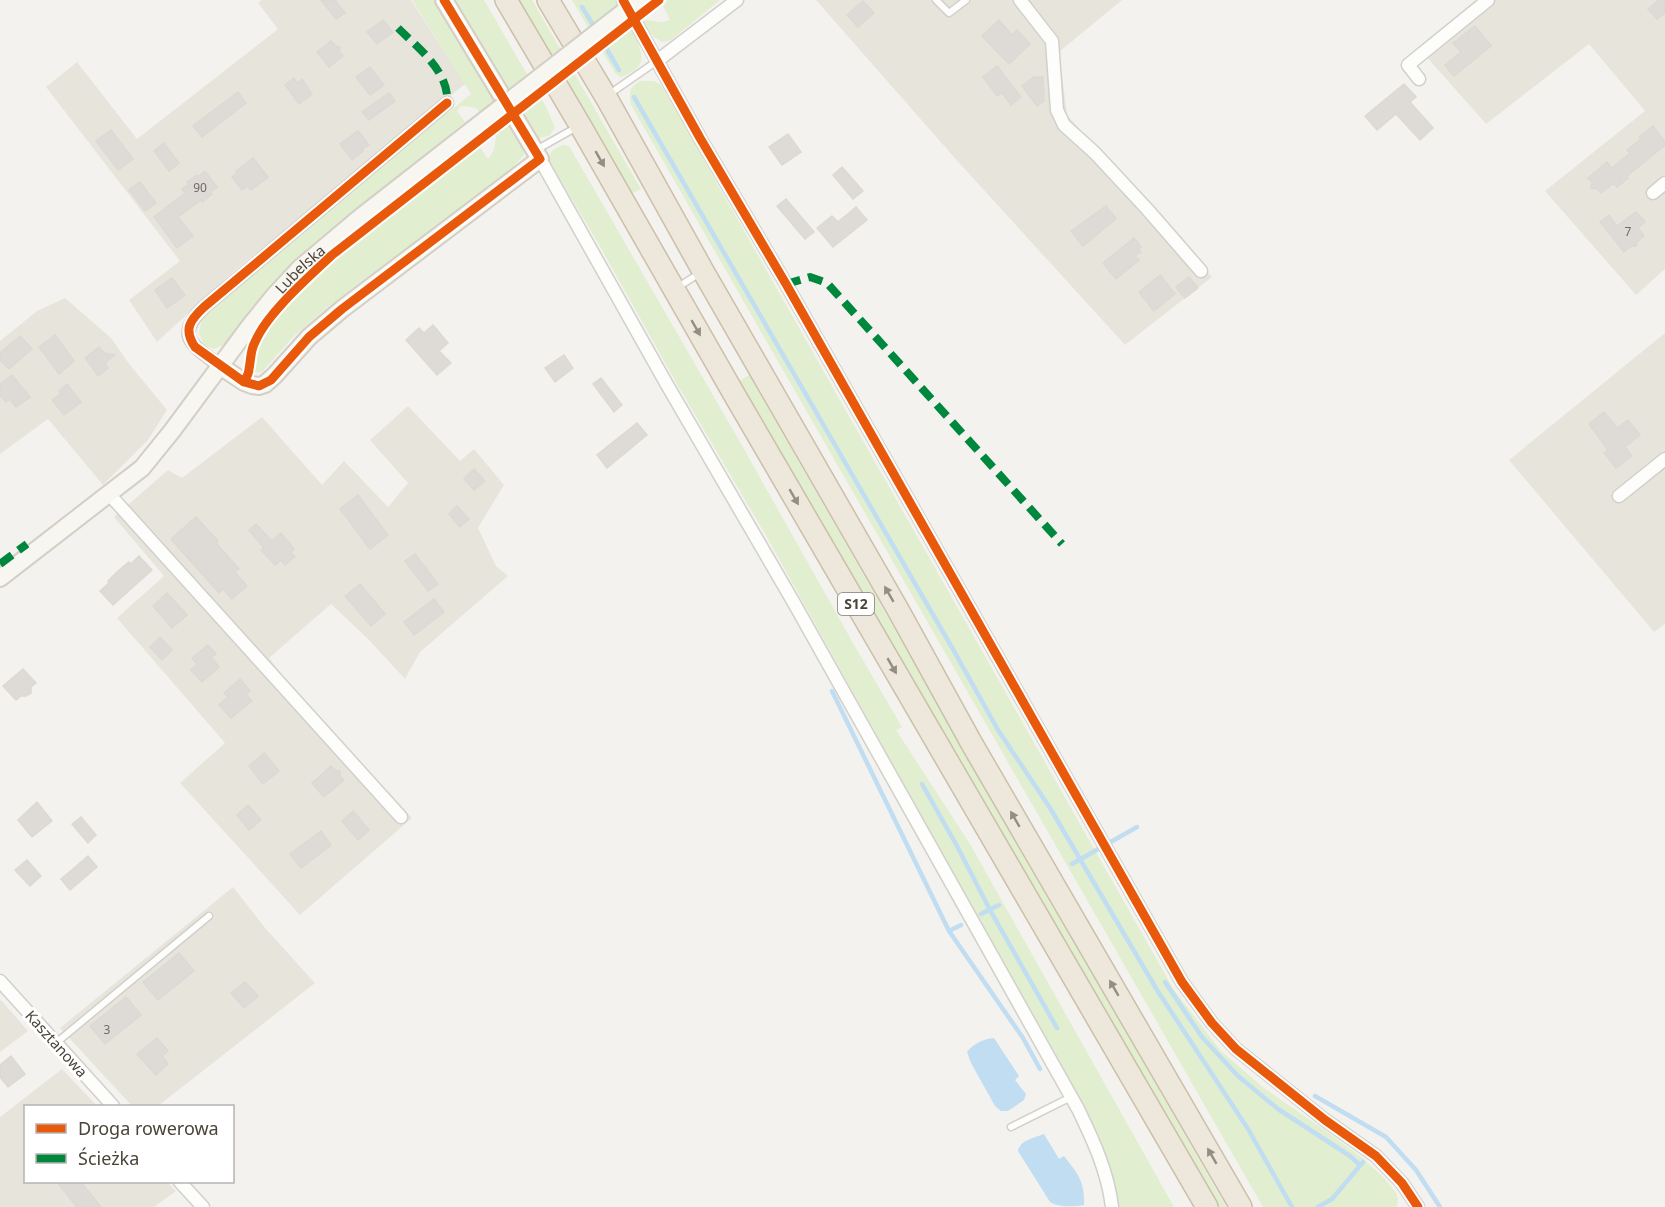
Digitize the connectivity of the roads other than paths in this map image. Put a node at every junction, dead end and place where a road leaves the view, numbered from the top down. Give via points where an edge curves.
1 (444, 0) edge
2 (506, 0) edge
3 (548, 0) edge
4 (623, 0) edge
5 (639, 0) edge
6 (737, 0) edge
7 (936, 0) edge
8 (966, 0) edge
9 (1020, 0) edge
10 (1488, 0) edge
11 (657, 61) junction
12 (1419, 78) dead end
13 (606, 97) junction
14 (447, 103) dead end
15 (580, 125) junction
16 (538, 154) junction
17 (1665, 183) edge
18 (1653, 193) dead end
19 (1201, 271) dead end
20 (704, 272) junction
21 (674, 289) junction
22 (220, 366) junction
23 (1665, 459) edge
24 (109, 494) junction
25 (1619, 496) dead end
26 (0, 578) edge
27 (401, 817) dead end
28 (209, 916) dead end
29 (0, 981) edge
30 (56, 1043) junction
31 (1071, 1097) junction
32 (110, 1105) edge
33 (1011, 1127) dead end
34 (181, 1183) edge
35 (203, 1207) edge
36 (1112, 1207) edge
37 (1207, 1207) edge
38 (1241, 1207) edge
39 (1418, 1207) edge

1 - 16 street
2 - 15 highway, S12
3 - 13 highway, S12
4 - 11 street
5 - 22 street, Lubelska, bridge via 300,268
6 - 11 street
7 - 8 lane via 949,13
9 - 19 street via 1052,41 1057,110 1064,125 1095,153
10 - 12 street via 1408,65
11 - 13 lane
11 - 39 street via 1182,982 1236,1049 1376,1156
13 - 20 highway, S12
14 - 22 street via 193,317 189,324 190,341
15 - 16 lane
15 -> 21 highway, S12
16 - 22 street via 342,309 265,384 244,382
16 - 31 street
17 - 18 street
20 - 21 lane
38 -> 20 highway, S12
21 -> 37 highway, S12
22 - 24 street, Lubelska via 154,455
23 - 25 street
24 - 26 street, Lubelska
24 - 27 street
28 - 30 lane
29 - 30 street, Kasztanowa
30 - 32 street, Kasztanowa
31 - 33 lane
31 - 36 street via 1099,1155
34 - 35 street

